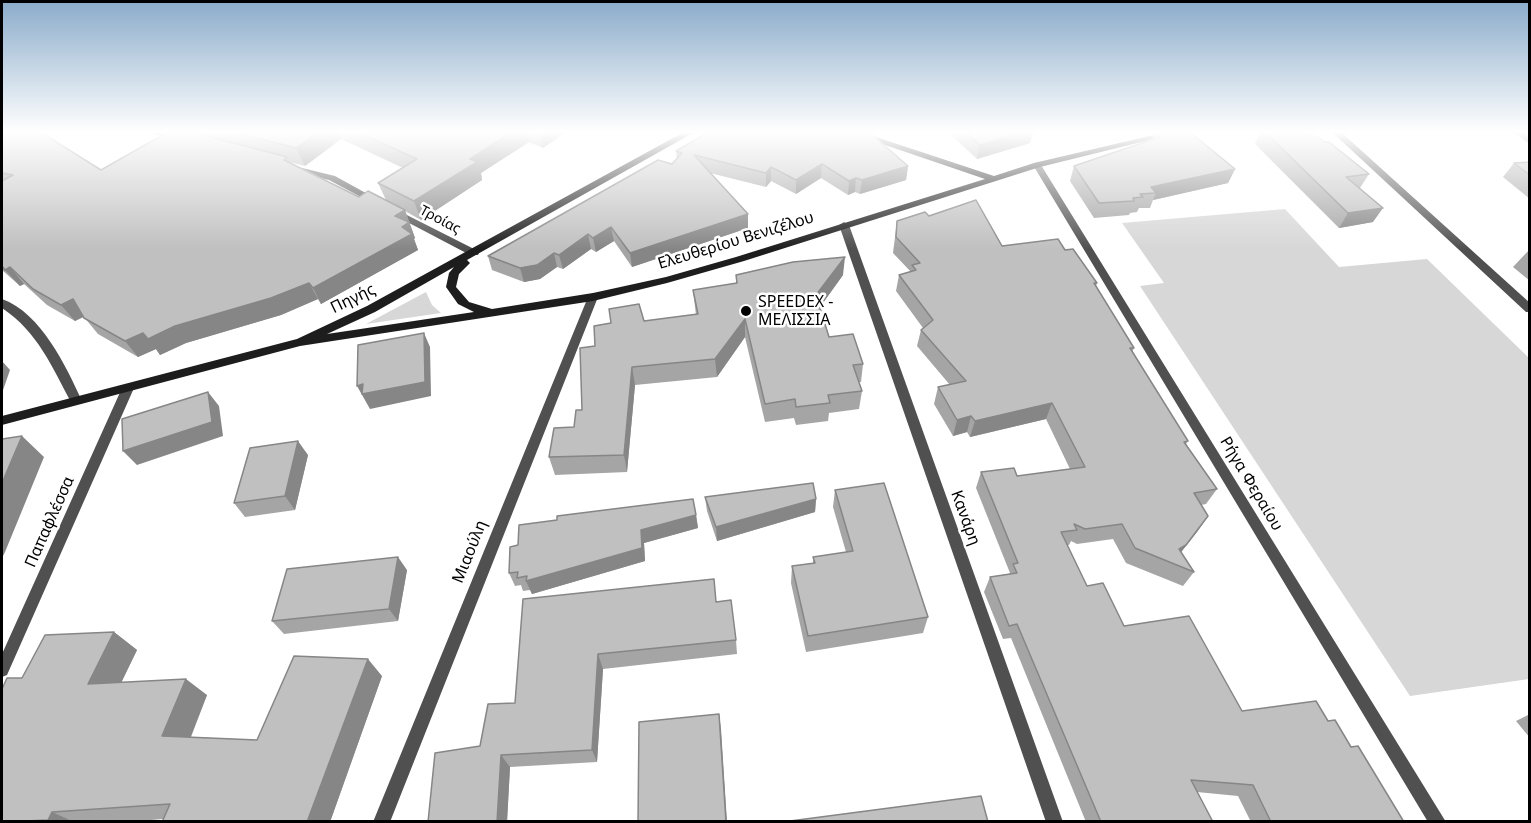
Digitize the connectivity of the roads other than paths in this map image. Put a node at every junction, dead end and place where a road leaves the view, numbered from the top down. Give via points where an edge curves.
1 (306, 171) edge
2 (620, 171) edge
3 (972, 171) edge
4 (1015, 171) edge
5 (1041, 171) edge
6 (1379, 171) edge
7 (992, 178) junction
8 (844, 225) junction
9 (474, 253) junction
10 (593, 297) junction
11 (2, 303) edge
12 (1530, 309) edge
13 (503, 311) junction
14 (300, 342) junction
15 (128, 388) junction
16 (76, 401) junction
17 (2, 421) edge
18 (2, 670) edge
19 (381, 822) edge
20 (1055, 822) edge
21 (1438, 822) edge

1 - 9 street, Τροίας via 332,178
2 - 9 main road, Πηγής
3 - 7 main road
4 - 7 main road, Ελευθερίου Βενιζέλου
5 - 21 street, Ρήγα Φεραίου
6 - 12 street
7 - 8 main road, Ελευθερίου Βενιζέλου
8 - 10 main road, Ελευθερίου Βενιζέλου via 730,262
8 - 20 street, Κανάρη
9 - 13 main road via 454,273 451,287 457,300 474,308
9 - 14 main road, Πηγής
10 - 13 main road, Ελευθερίου Βενιζέλου
10 - 19 street, Μιαούλη
11 - 16 street via 33,326 56,357
13 - 14 main road, Ελευθερίου Βενιζέλου
14 - 15 main road, Πηγής
15 - 16 main road, Πηγής
15 - 18 street, Παπαφλέσσα
16 - 17 main road, Πηγής

